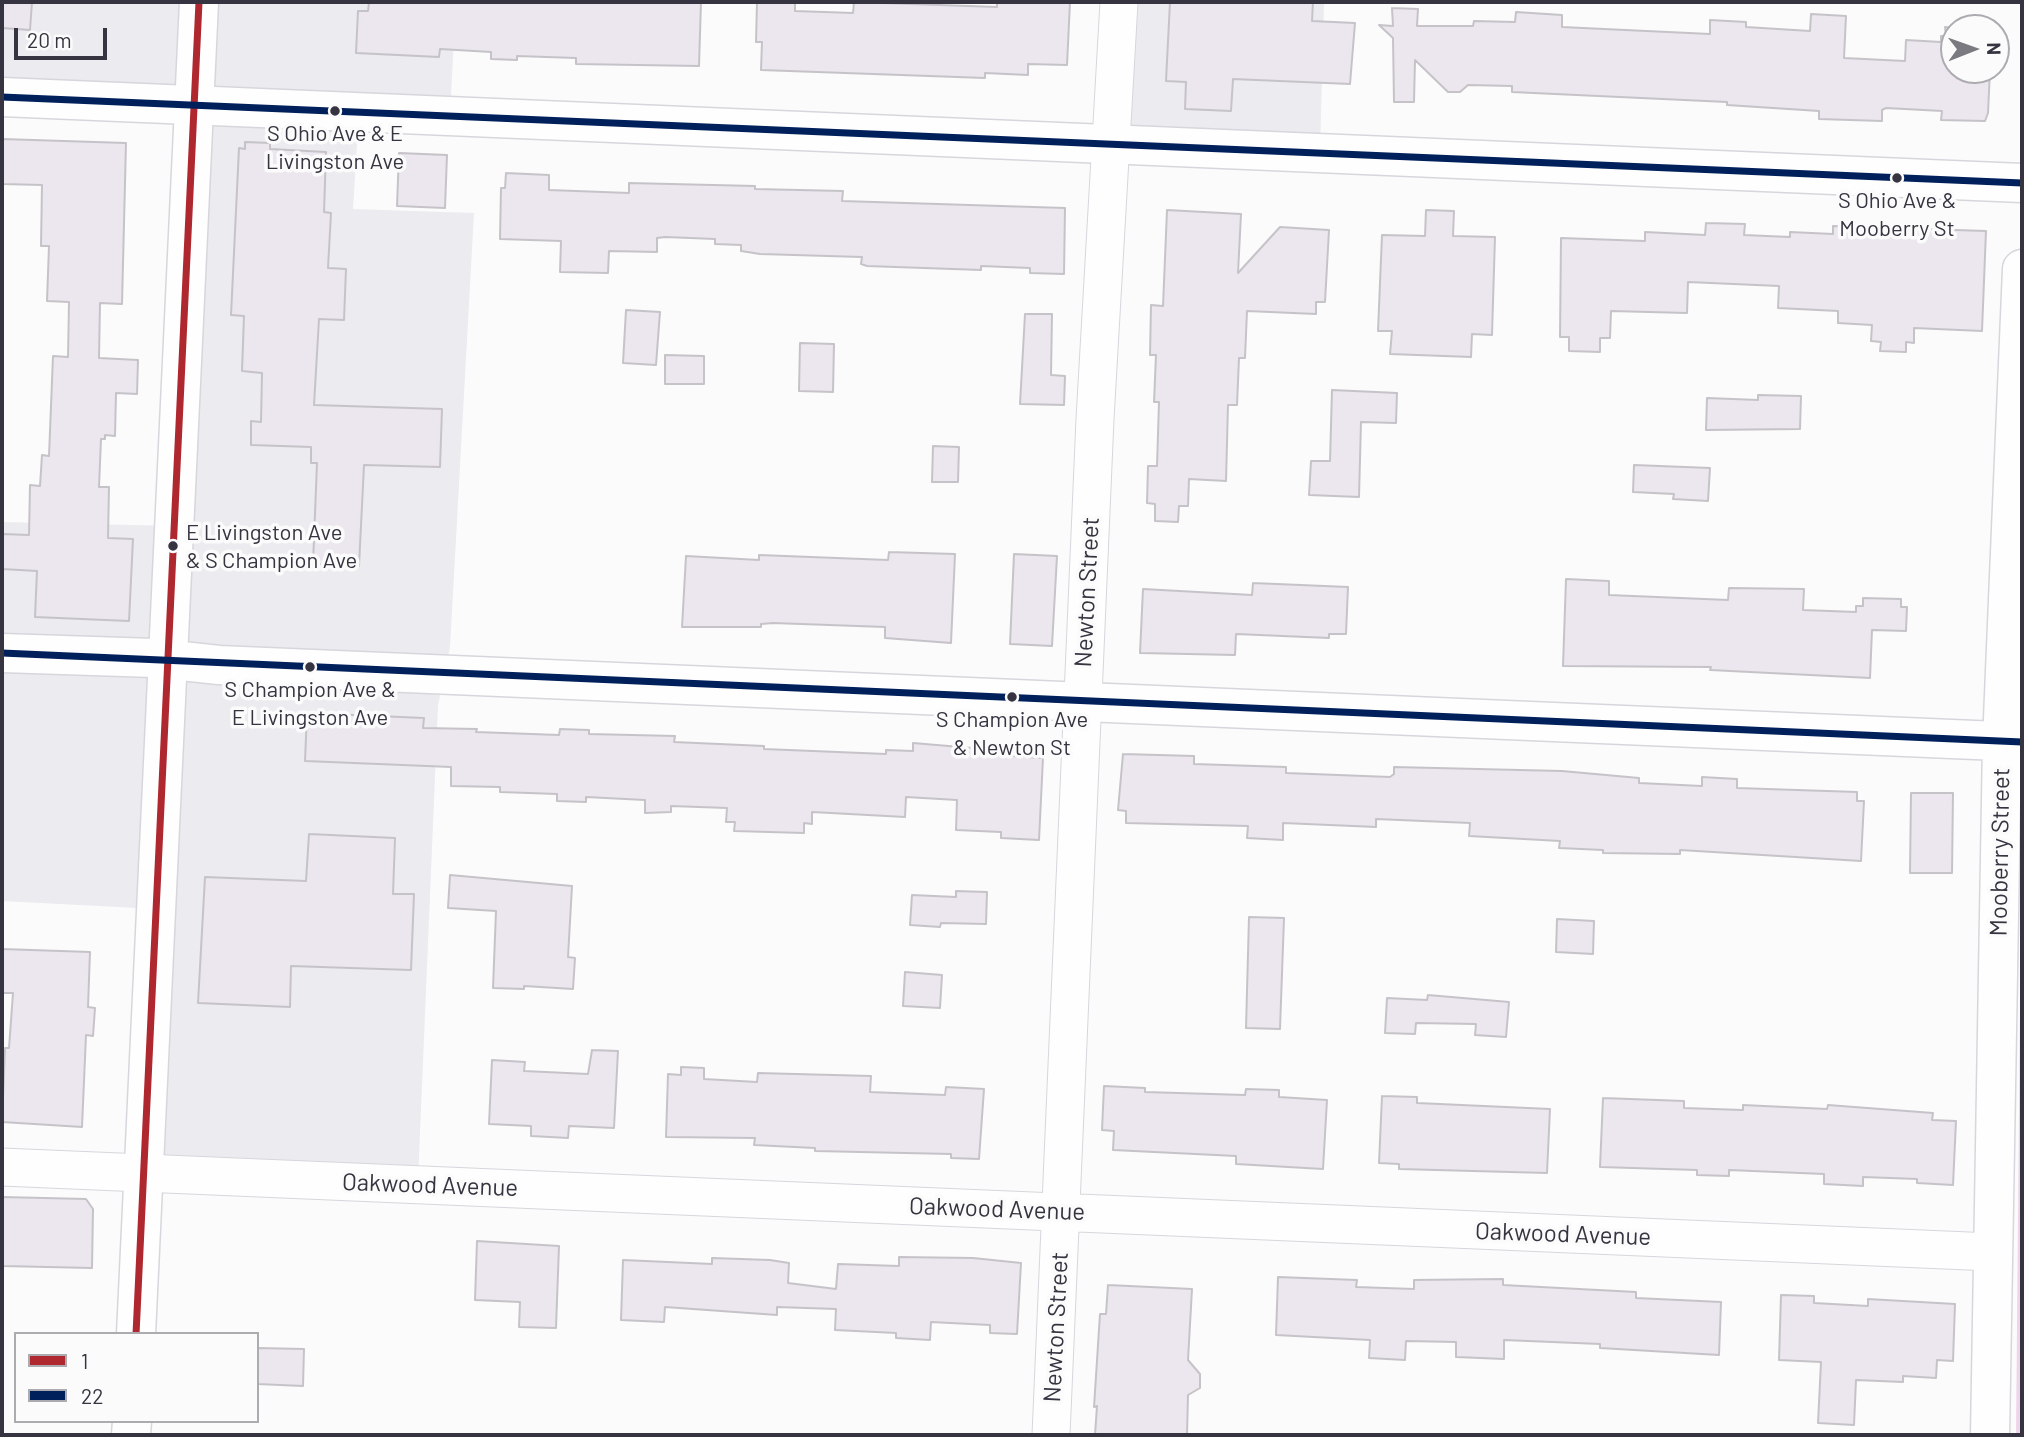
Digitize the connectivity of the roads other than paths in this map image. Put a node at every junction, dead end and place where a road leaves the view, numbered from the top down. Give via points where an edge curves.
1 (198, 2) edge
2 (1119, 2) edge
3 (2, 97) edge
4 (194, 105) junction
5 (1112, 143) junction
6 (2022, 183) edge
7 (2022, 269) edge
8 (2, 653) edge
9 (168, 660) junction
10 (1082, 702) junction
11 (2012, 742) edge
12 (2, 1167) edge
13 (142, 1173) junction
14 (1062, 1212) junction
15 (1992, 1252) junction
16 (136, 1332) edge
17 (1051, 1435) edge
18 (1990, 1435) edge

1 - 4 street
2 - 5 street, Newton Street
3 - 4 street
4 - 5 street
4 - 9 street
5 - 6 street
5 - 10 street, Newton Street
7 - 11 street, Mooberry Street
8 - 9 street
9 - 10 street
9 - 13 street
10 - 11 street
10 - 14 street, Newton Street
11 - 15 street, Mooberry Street
12 - 13 street, Oakwood Avenue
13 - 14 street, Oakwood Avenue
13 - 16 street
14 - 15 street, Oakwood Avenue
14 - 17 street, Newton Street
15 - 18 street, Mooberry Street

